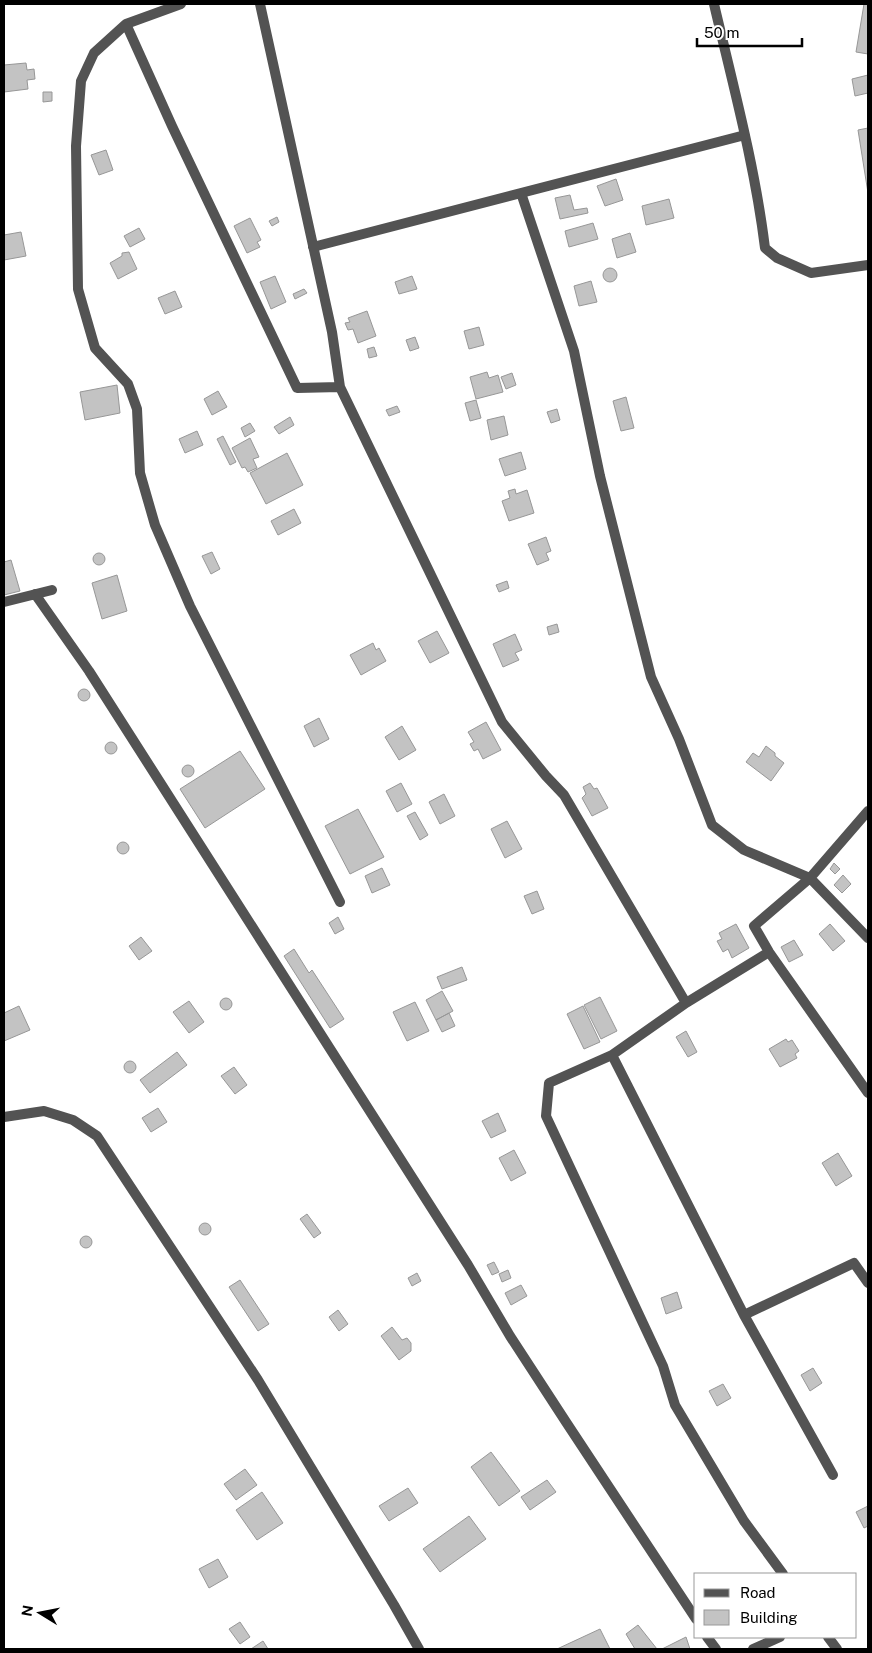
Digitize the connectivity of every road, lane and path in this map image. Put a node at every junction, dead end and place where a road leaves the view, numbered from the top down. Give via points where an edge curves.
1 (181, 4) edge
2 (260, 4) edge
3 (714, 4) edge
4 (126, 24) junction
5 (745, 135) junction
6 (521, 193) junction
7 (313, 247) junction
8 (868, 265) edge
9 (340, 387) junction
10 (52, 590) dead end
11 (35, 594) junction
12 (4, 602) edge
13 (868, 811) edge
14 (810, 878) junction
15 (340, 902) dead end
16 (868, 938) edge
17 (769, 952) junction
18 (686, 1002) junction
19 (612, 1055) junction
20 (868, 1093) edge
21 (4, 1117) edge
22 (868, 1283) edge
23 (744, 1315) junction
24 (833, 1475) dead end
25 (782, 1573) edge
26 (694, 1616) edge
27 (708, 1638) edge
28 (778, 1638) edge
29 (829, 1638) edge
30 (419, 1649) edge
31 (716, 1649) edge
32 (754, 1649) edge
33 (837, 1649) edge

1 - 4 street
2 - 7 street
3 - 5 street
4 - 9 street via 297,388
4 - 15 street via 94,53 81,81 76,146 78,289 95,348 128,384 137,409 140,474 155,525 190,606
5 - 6 street
5 - 8 street via 765,248 777,258 811,273
6 - 7 street
6 - 14 street via 574,352 600,476 651,677 712,825 744,850
7 - 9 street via 332,332
9 - 18 street via 502,722 564,795
10 - 11 street
11 - 12 street
11 - 26 street via 120,718 510,1336
13 - 14 street
14 - 16 street
14 - 17 street via 754,926
17 - 18 street
17 - 20 street
18 - 19 street
19 - 23 street
19 - 25 street via 549,1083 546,1116 663,1366 675,1405 744,1521
21 - 30 street via 44,1111 73,1120 97,1136 258,1380
22 - 23 street via 854,1263
23 - 24 street
27 - 31 street
28 - 32 street
29 - 33 street

